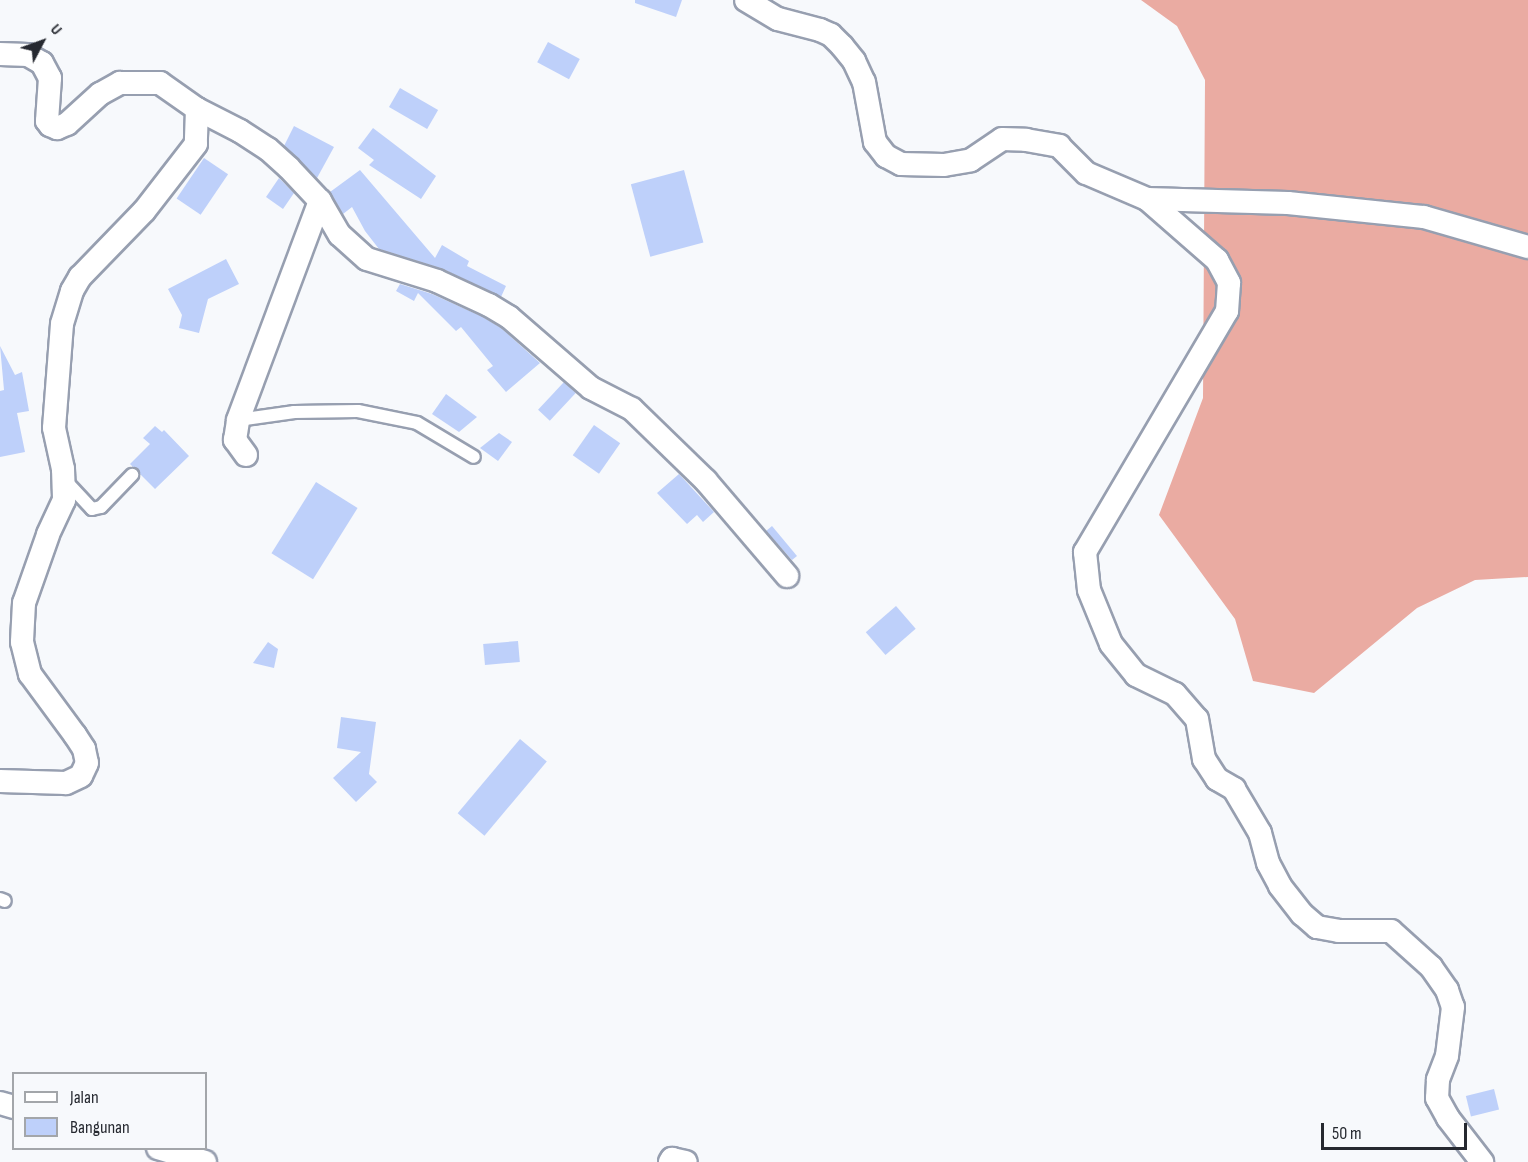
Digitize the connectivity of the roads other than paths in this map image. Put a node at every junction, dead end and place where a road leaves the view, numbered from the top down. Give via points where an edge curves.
1 (746, 0) edge
2 (0, 54) edge
3 (197, 109) junction
4 (1147, 199) junction
5 (320, 201) junction
6 (1528, 247) edge
7 (238, 420) junction
8 (246, 455) dead end
9 (474, 457) dead end
10 (132, 476) dead end
11 (64, 479) junction
12 (787, 576) dead end
13 (0, 781) edge
14 (162, 1150) edge
15 (205, 1162) edge
16 (670, 1162) edge
17 (686, 1162) edge
18 (1482, 1162) edge

1 - 4 street via 778,19 831,35 842,46 864,82 875,142 886,156 901,164 944,165 971,160 1002,139 1026,140 1059,146 1086,173
2 - 3 street via 28,55 42,63 50,78 47,121 57,128 120,83 160,83
3 - 5 street via 268,149
3 - 11 street via 196,144 144,212 93,261 72,291 62,324 54,428
4 - 6 street via 1288,203 1424,217
4 - 18 street via 1217,260 1229,283 1227,311 1085,552 1089,590 1111,644 1136,675 1175,694 1197,719 1204,759 1217,779 1234,789 1260,833 1280,886 1302,914 1317,927 1391,931 1431,967 1447,990 1453,1007 1437,1098
5 - 7 street
5 - 12 street via 340,235 367,259 437,281 489,305 509,317 591,388 632,409 706,481
7 - 8 street via 235,440
7 - 9 lane via 294,412 358,411 417,423
10 - 11 lane via 101,507 92,509
11 - 13 street via 64,500 24,603 22,642 30,674 84,749 87,763 81,776 66,783
14 - 15 street
16 - 17 street

